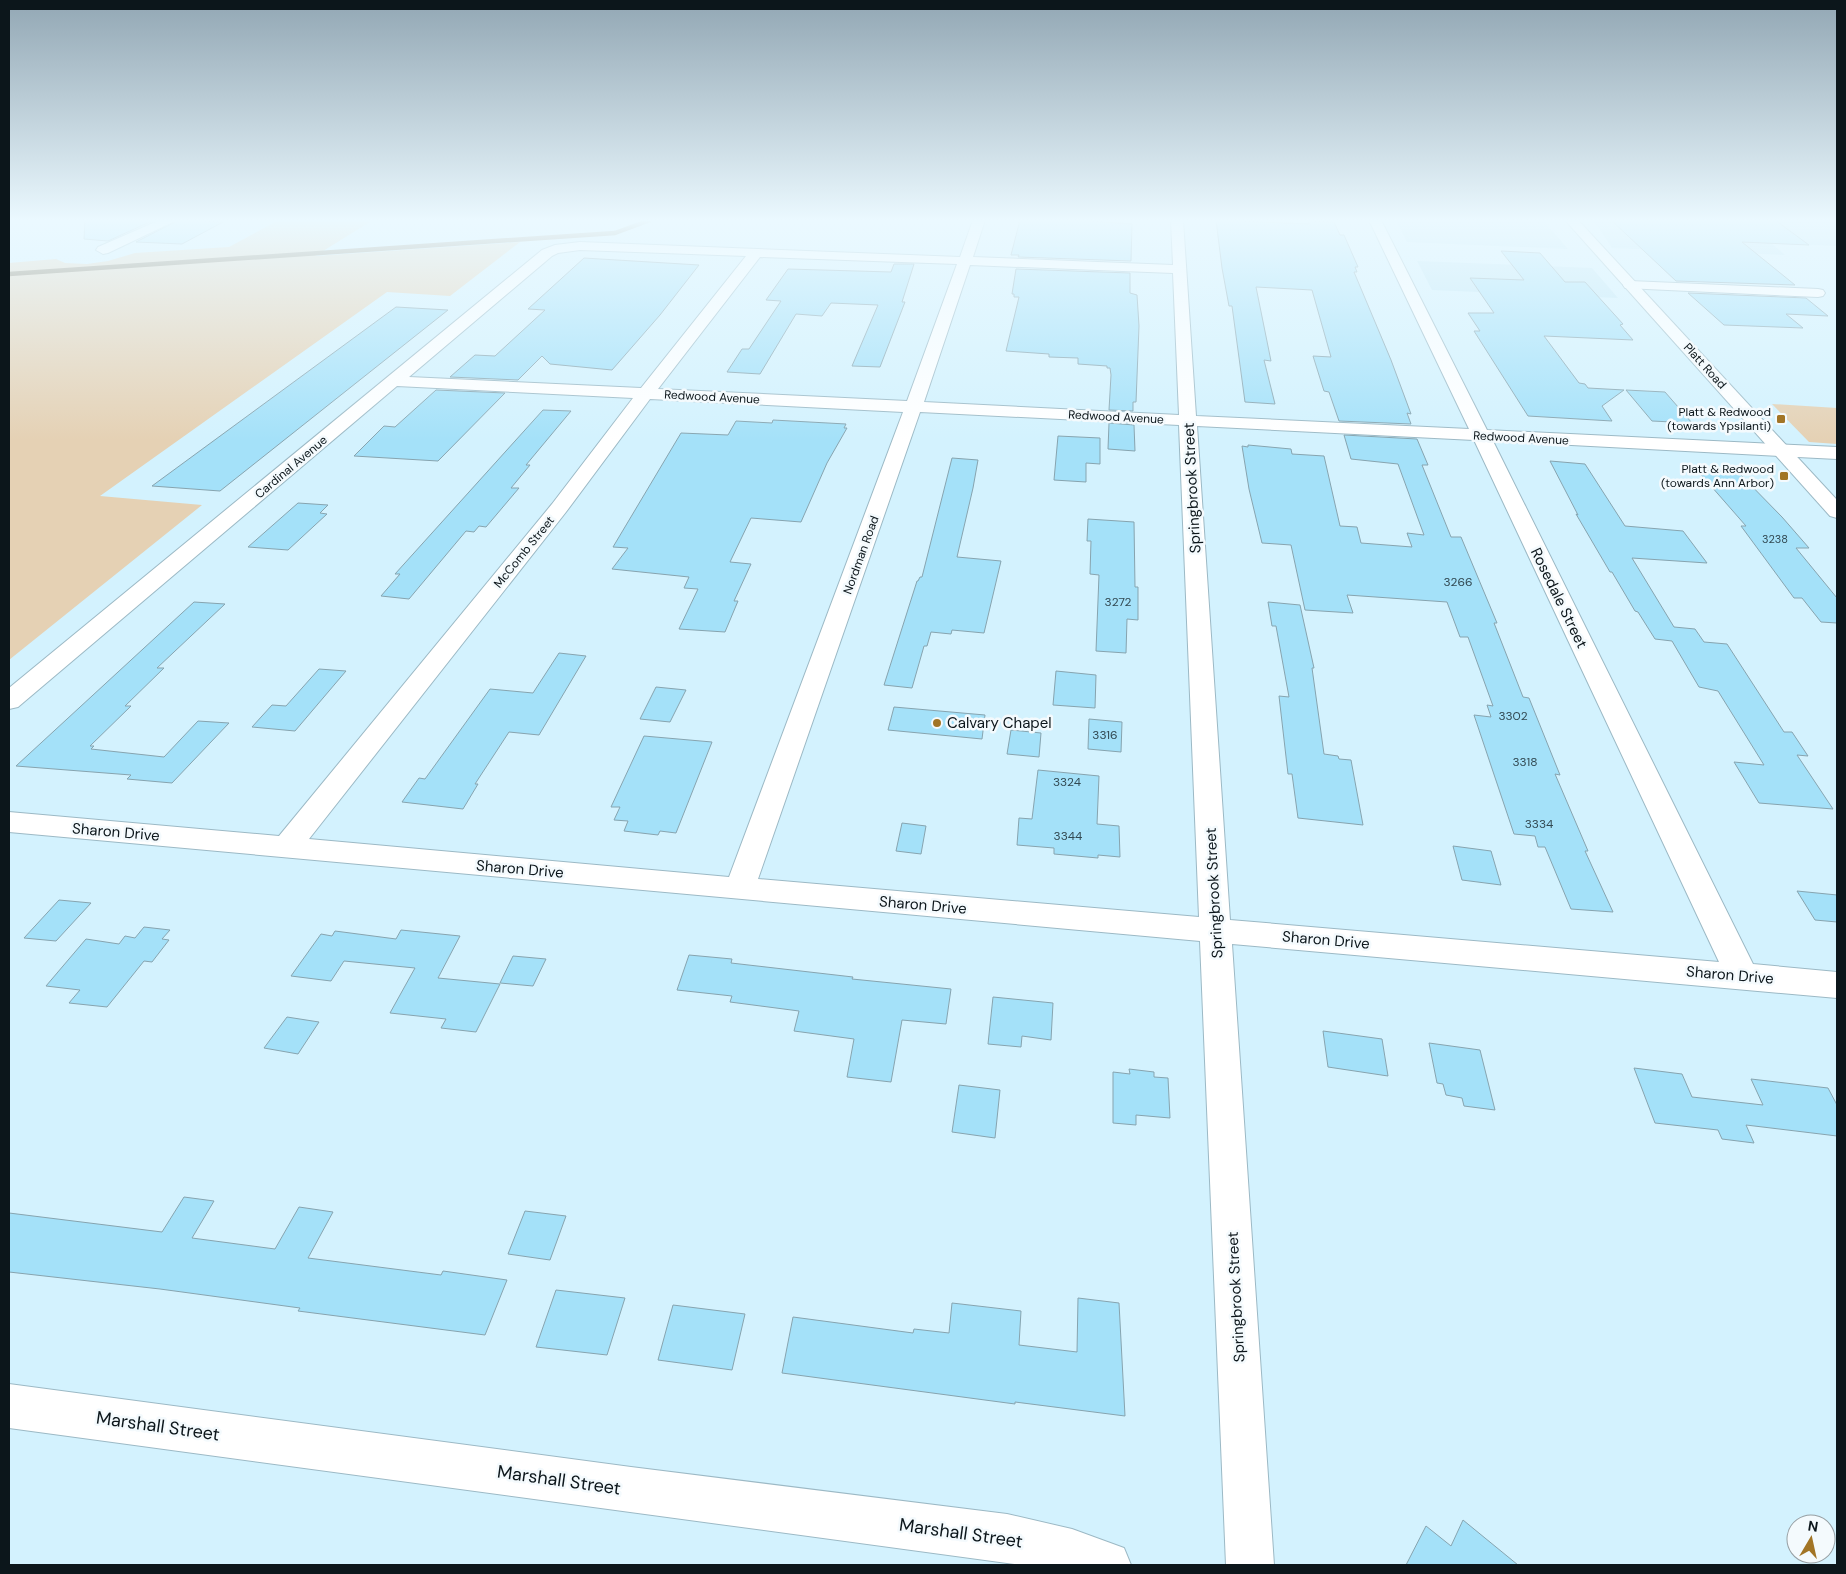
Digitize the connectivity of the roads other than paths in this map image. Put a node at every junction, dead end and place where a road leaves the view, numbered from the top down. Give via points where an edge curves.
1 (499, 293) edge
2 (724, 293) edge
3 (953, 293) edge
4 (1181, 293) edge
5 (1410, 293) edge
6 (1638, 293) edge
7 (395, 381) junction
8 (645, 394) junction
9 (912, 407) junction
10 (1188, 421) junction
11 (1481, 436) junction
12 (1781, 450) junction
13 (1837, 453) edge
14 (1837, 512) edge
15 (9, 701) edge
16 (9, 822) edge
17 (287, 847) junction
18 (739, 889) junction
19 (1216, 931) junction
20 (1742, 976) junction
21 (1837, 985) edge
22 (9, 1406) edge
23 (1107, 1565) edge
24 (1250, 1565) edge

1 - 7 street, Cardinal Avenue
2 - 8 street, McComb Street
3 - 9 street, Nordman Road
4 - 10 street, Springbrook Street
5 - 11 street, Rosedale Street
6 - 12 street, Platt Road
7 - 8 street, Redwood Avenue
7 - 15 street, Cardinal Avenue
8 - 9 street, Redwood Avenue
8 - 17 street, McComb Street via 559,508
9 - 10 street, Redwood Avenue
9 - 18 street, Nordman Road via 872,526
10 - 11 street, Redwood Avenue
10 - 19 street, Springbrook Street
11 - 12 street, Redwood Avenue
11 - 20 street, Rosedale Street
12 - 13 street, Redwood Avenue
12 - 14 street, Platt Road
16 - 17 street, Sharon Drive
17 - 18 street, Sharon Drive
18 - 19 street, Sharon Drive
19 - 20 street, Sharon Drive
19 - 24 street, Springbrook Street
20 - 21 street, Sharon Drive
22 - 23 street, Marshall Street via 1007,1538 1072,1552

